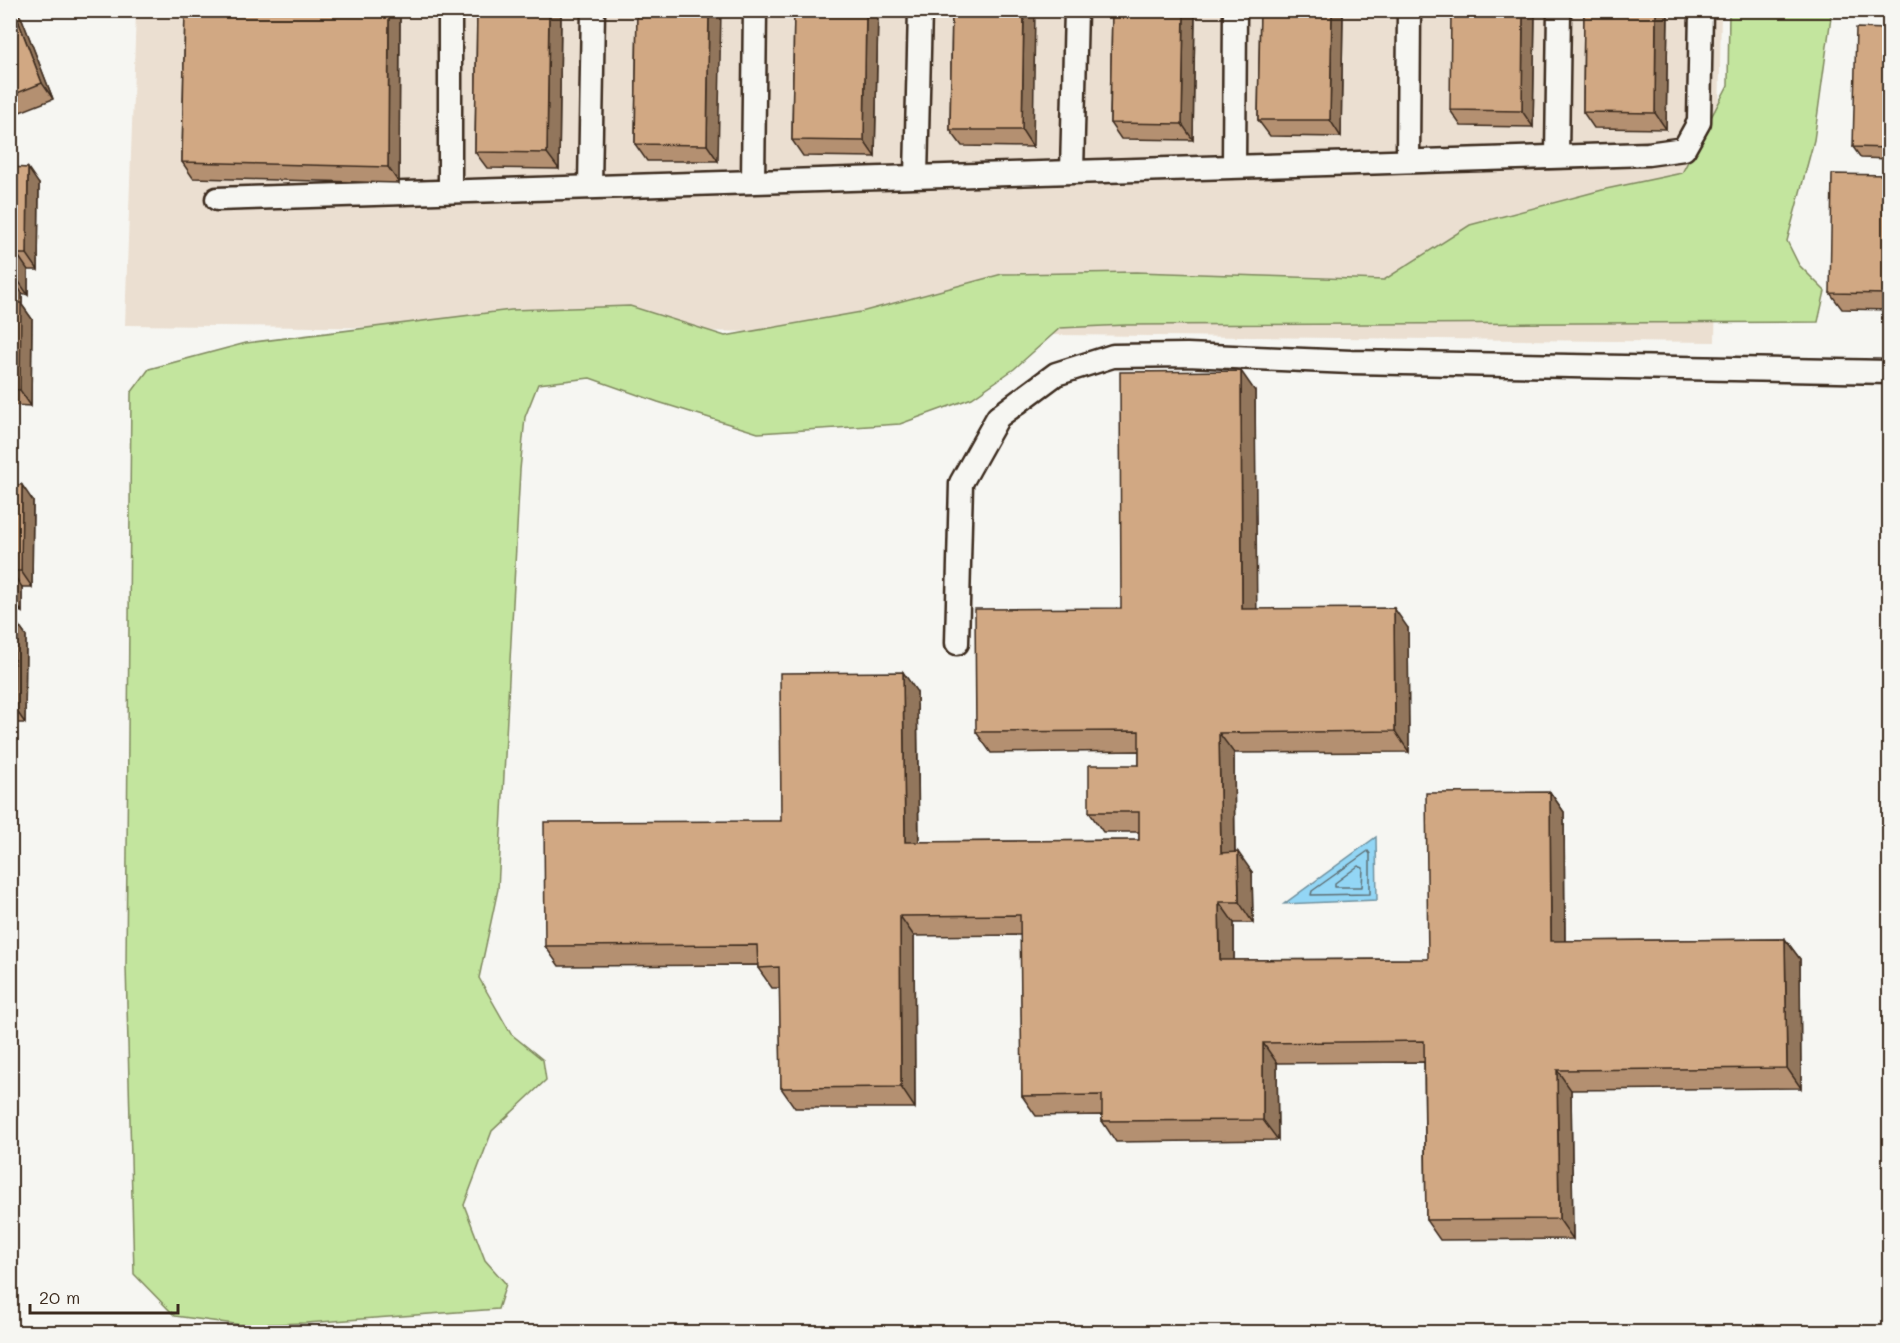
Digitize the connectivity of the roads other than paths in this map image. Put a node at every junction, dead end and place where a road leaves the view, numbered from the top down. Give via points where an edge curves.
1 (450, 10) edge
2 (593, 10) edge
3 (755, 10) edge
4 (920, 10) edge
5 (1076, 10) edge
6 (1235, 10) edge
7 (1409, 10) edge
8 (1559, 10) edge
9 (1701, 10) edge
10 (1557, 156) junction
11 (1408, 161) junction
12 (1234, 166) junction
13 (1072, 171) junction
14 (916, 176) junction
15 (753, 181) junction
16 (590, 187) junction
17 (450, 191) junction
18 (217, 198) edge
19 (1890, 372) edge
20 (957, 643) dead end

1 - 17 lane
2 - 16 lane
3 - 15 lane
4 - 14 lane
5 - 13 lane
6 - 12 lane
7 - 11 lane
8 - 10 lane
9 - 10 lane via 1699,122 1684,149 1648,154
10 - 11 lane
11 - 12 lane
12 - 13 lane
13 - 14 lane
14 - 15 lane
15 - 16 lane
16 - 17 lane
17 - 18 lane
19 - 20 lane via 1113,356 1056,374 998,417 961,483

